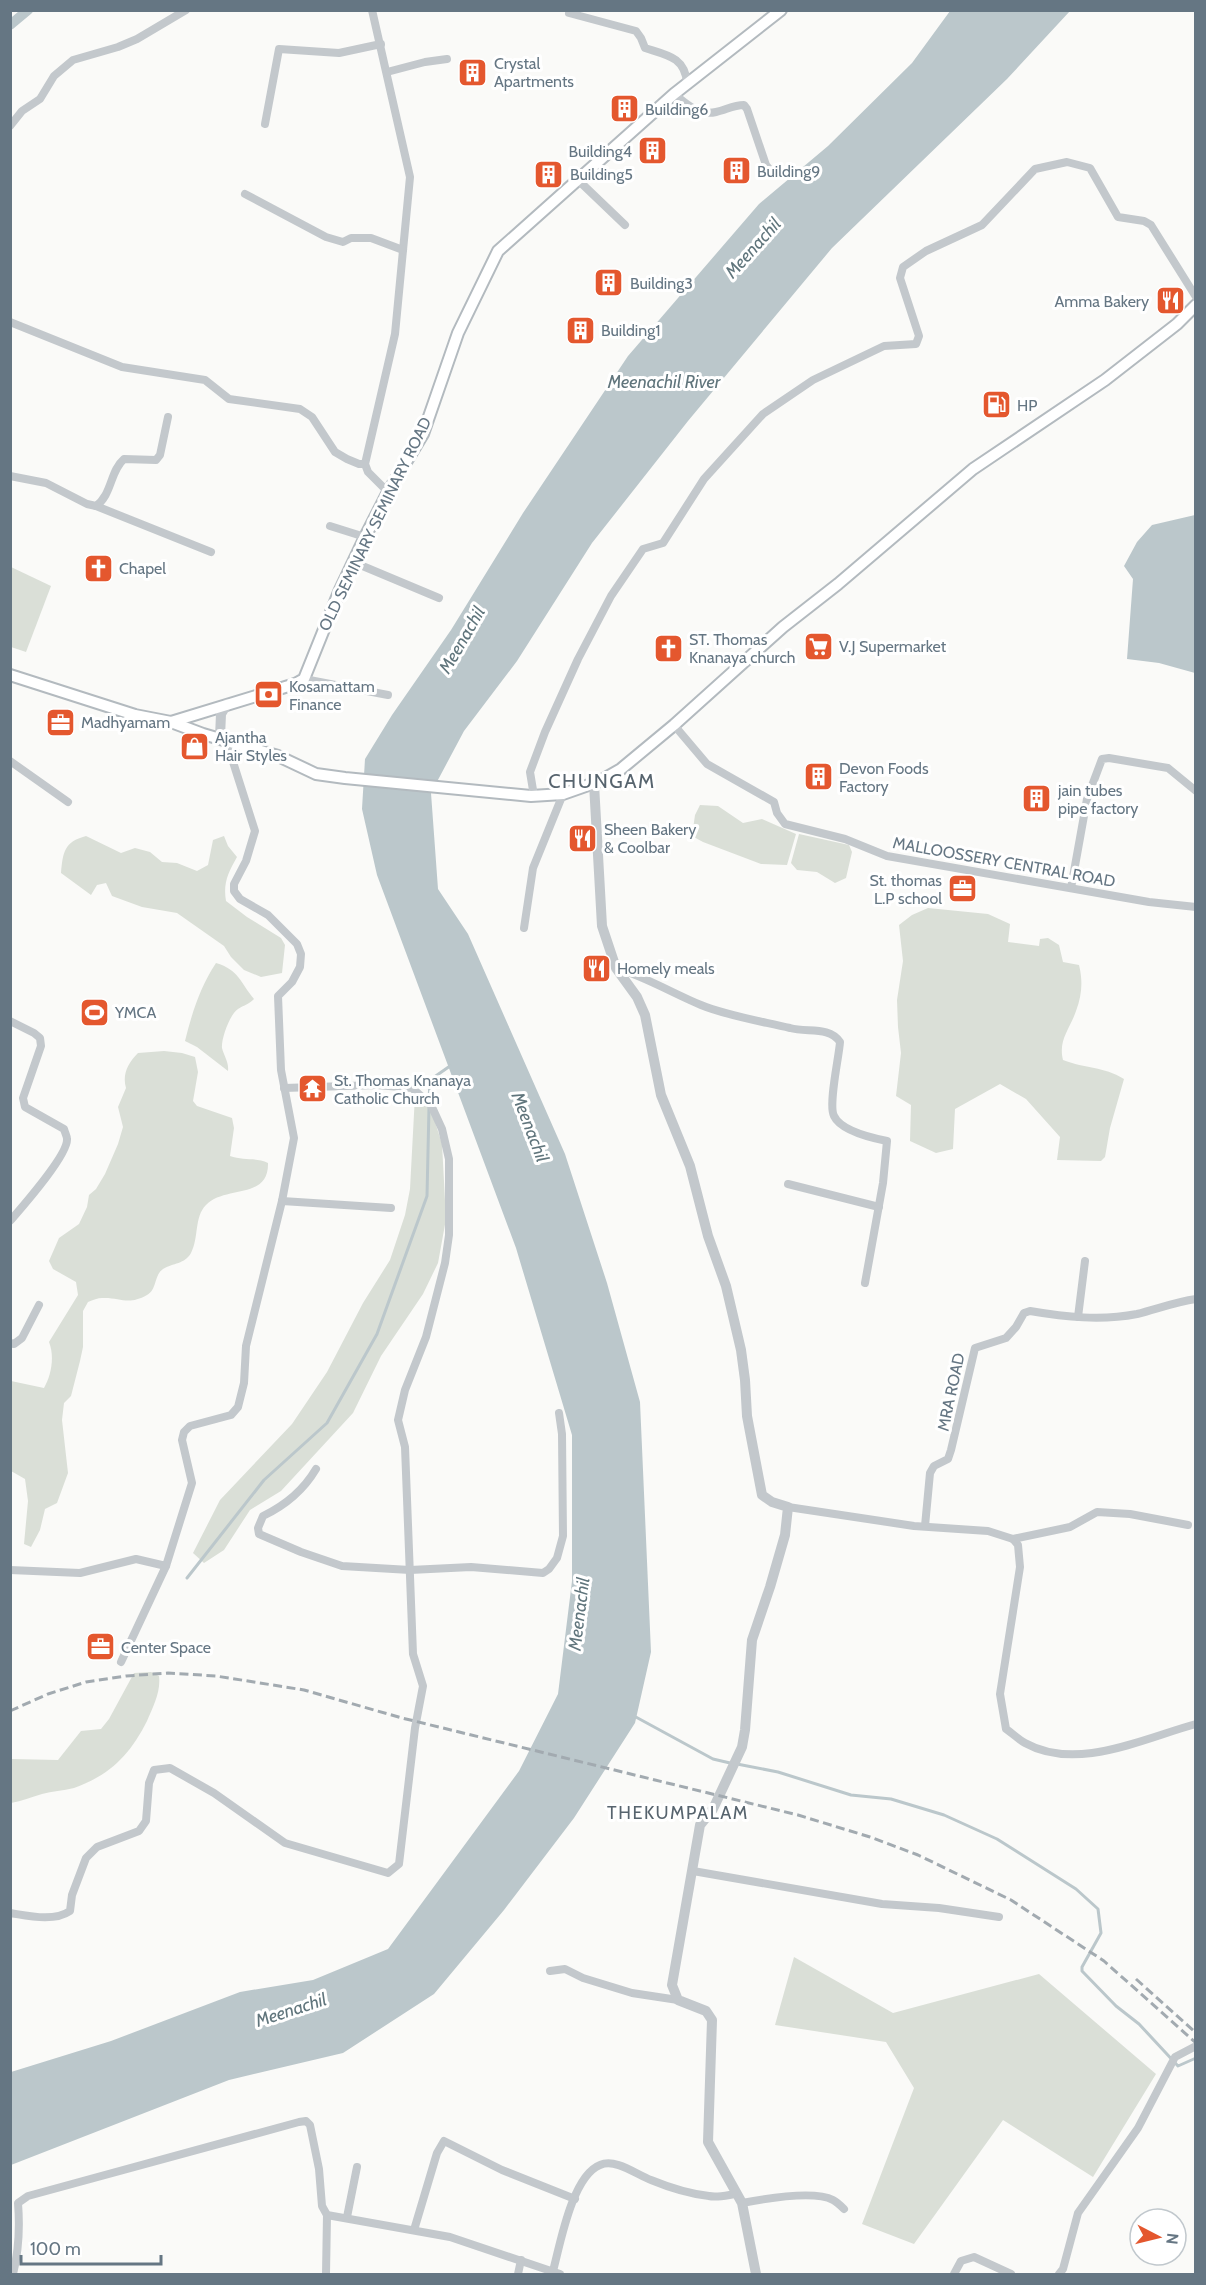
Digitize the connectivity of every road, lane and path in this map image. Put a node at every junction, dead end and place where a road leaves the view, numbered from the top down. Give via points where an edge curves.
1 (186, 10) edge
2 (372, 10) edge
3 (781, 10) edge
4 (569, 14) dead end
5 (381, 44) junction
6 (447, 59) dead end
7 (387, 72) junction
8 (687, 83) junction
9 (674, 94) junction
10 (265, 124) dead end
11 (10, 126) edge
12 (771, 171) dead end
13 (578, 180) junction
14 (245, 194) dead end
15 (625, 225) dead end
16 (403, 250) junction
17 (1196, 297) edge
18 (1196, 305) edge
19 (10, 322) edge
20 (168, 417) dead end
21 (365, 464) junction
22 (10, 476) edge
23 (388, 492) junction
24 (96, 506) junction
25 (330, 526) dead end
26 (365, 537) junction
27 (211, 552) dead end
28 (353, 562) junction
29 (439, 598) dead end
30 (10, 675) edge
31 (304, 679) junction
32 (388, 695) dead end
33 (227, 704) junction
34 (171, 722) junction
35 (674, 725) junction
36 (223, 739) junction
37 (10, 761) edge
38 (594, 784) junction
39 (1196, 791) edge
40 (563, 794) junction
41 (533, 796) junction
42 (68, 802) dead end
43 (1071, 888) junction
44 (1196, 907) edge
45 (524, 928) dead end
46 (616, 968) junction
47 (10, 1021) edge
48 (284, 1088) junction
49 (789, 1185) dead end
50 (282, 1200) junction
51 (391, 1208) dead end
52 (879, 1208) junction
53 (10, 1221) edge
54 (1085, 1261) dead end
55 (865, 1283) dead end
56 (1196, 1299) edge
57 (39, 1305) dead end
58 (1078, 1317) junction
59 (10, 1343) edge
60 (559, 1413) dead end
61 (316, 1469) dead end
62 (788, 1507) junction
63 (1188, 1525) dead end
64 (925, 1526) junction
65 (1013, 1539) junction
66 (166, 1566) junction
67 (10, 1570) edge
68 (410, 1570) junction
69 (121, 1662) dead end
70 (1196, 1724) edge
71 (693, 1871) junction
72 (10, 1913) edge
73 (999, 1917) dead end
74 (550, 1971) dead end
75 (678, 2000) junction
76 (1196, 2046) edge
77 (357, 2167) dead end
78 (575, 2199) junction
79 (739, 2199) junction
80 (844, 2209) dead end
81 (327, 2215) junction
82 (348, 2217) junction
83 (414, 2230) junction
84 (521, 2260) junction
85 (552, 2272) edge
86 (13, 2274) edge
87 (326, 2274) edge
88 (518, 2274) edge
89 (756, 2274) edge
90 (954, 2274) edge
91 (1011, 2274) edge
92 (1059, 2274) edge

1 - 11 street via 118,47 73,60 54,76 40,99 22,111
2 - 5 street
3 - 8 main road, OLD SEMINARY SEMINARY ROAD
4 - 8 street via 636,31 645,48 683,65
5 - 7 street
5 - 10 street via 339,52 279,49
6 - 7 street
7 - 16 street via 410,177
8 - 9 main road, OLD SEMINARY SEMINARY ROAD
9 - 12 street via 703,113 744,105
9 - 13 main road, OLD SEMINARY SEMINARY ROAD
13 - 15 street
13 - 23 main road, OLD SEMINARY SEMINARY ROAD via 498,251 458,333 423,434
14 - 16 street via 326,237 343,242 370,238
16 - 21 street via 395,334
17 - 41 street via 1151,225 1118,217 1090,168 1067,162 1035,169 982,225 926,251 903,267 900,278 919,336 916,344 884,346 813,380 763,414 704,479 663,543 643,549 611,596 545,732 530,772
18 - 35 main road via 1178,324 1105,380 973,469 783,627
19 - 21 street via 122,367 205,380 228,399 300,409 312,417 335,452
20 - 24 street via 156,460 124,459 103,501
21 - 23 street
22 - 24 street via 46,483
23 - 26 main road, OLD SEMINARY SEMINARY ROAD
24 - 27 street
25 - 26 street
26 - 28 main road, OLD SEMINARY SEMINARY ROAD
28 - 29 street
28 - 31 main road, OLD SEMINARY SEMINARY ROAD
30 - 34 main road
31 - 32 street
31 - 33 main road
33 - 34 main road
33 - 36 street via 221,714
34 - 36 main road
35 - 38 main road via 621,769
35 - 43 street, MALLOOSSERY CENTRAL ROAD via 708,764 774,802 785,824 845,838 887,856
36 - 41 main road via 278,756 316,774
36 - 48 street via 255,831 234,891 268,915 297,944 301,954 300,967 292,982 278,996
37 - 42 street
38 - 40 main road
38 - 46 street via 602,926
39 - 43 street via 1168,768 1102,759 1087,799
40 - 41 main road
40 - 45 street via 532,868
43 - 44 street, MALLOOSSERY CENTRAL ROAD
46 - 52 street via 701,1005 799,1031 835,1035 840,1042 832,1113 855,1132 887,1141
46 - 62 street via 645,1015 661,1095 690,1166 726,1286 741,1350 747,1416 762,1495
47 - 53 street via 40,1038 32,1078 23,1098 25,1107 64,1130 68,1140 44,1179
48 - 50 street via 294,1138
48 - 68 street via 412,1088 431,1105 442,1129 449,1159 445,1263 426,1337 398,1420 405,1447
49 - 52 street
50 - 51 street
50 - 66 street via 246,1346 238,1407 231,1415 190,1426 184,1432 182,1440 192,1483
52 - 55 street
54 - 58 street
56 - 58 street, MRA ROAD via 1138,1314
57 - 59 street via 22,1338
58 - 64 street, MRA ROAD via 1030,1311 1024,1313 1006,1338 975,1348 948,1459 934,1466 930,1473
60 - 68 street via 564,1536 549,1569 543,1573 471,1567
61 - 68 street via 305,1487 280,1508 263,1516 259,1534 342,1566
62 - 64 street
62 - 71 street via 785,1535 752,1640 746,1730 736,1763 713,1809 700,1825
63 - 65 street via 1097,1512 1070,1527
64 - 65 street via 988,1531
65 - 70 street via 1018,1545 1020,1567 1000,1694 1006,1729 1025,1743 1050,1752 1104,1753
66 - 67 street via 136,1559 81,1573
66 - 69 street
68 - 72 street via 410,1628 423,1686 399,1863 394,1868 388,1873 285,1843 214,1793 170,1768 154,1770 146,1821 139,1831 97,1847 86,1858 70,1911 62,1917
71 - 73 street via 882,1905
71 - 75 street via 672,1985
74 - 75 street via 565,1969 632,1993
75 - 79 street via 706,2011 712,2020 708,2142
76 - 92 street via 1175,2057 1138,2128 1078,2213
77 - 82 street
78 - 79 street via 590,2172 601,2164 613,2164 652,2181 710,2197
78 - 83 street via 502,2170 444,2141
78 - 85 street
79 - 80 street via 808,2195 832,2199
79 - 89 street
81 - 82 street
81 - 86 street via 322,2206 310,2125 299,2121 28,2196 18,2203 18,2254
81 - 87 street
82 - 83 street
83 - 84 street
84 - 85 street
84 - 88 street
90 - 91 street via 961,2261 974,2257

